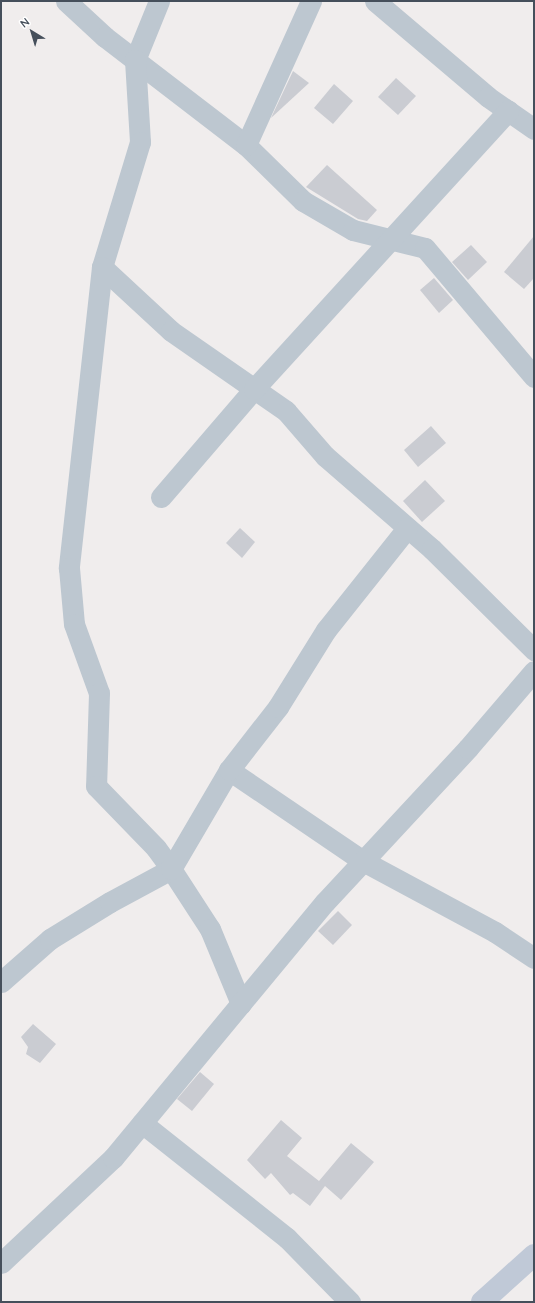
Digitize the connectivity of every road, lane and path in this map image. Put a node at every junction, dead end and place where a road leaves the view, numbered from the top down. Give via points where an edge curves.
1 (66, 1) edge
2 (159, 1) edge
3 (312, 1) edge
4 (375, 1) edge
5 (135, 60) junction
6 (508, 111) junction
7 (534, 129) edge
8 (246, 145) junction
9 (391, 240) junction
10 (102, 267) junction
11 (534, 377) edge
12 (254, 389) junction
13 (161, 497) dead end
14 (407, 528) junction
15 (534, 650) edge
16 (534, 671) edge
17 (229, 770) junction
18 (363, 861) junction
19 (171, 869) junction
20 (534, 958) edge
21 (1, 982) edge
22 (241, 1004) junction
23 (142, 1123) junction
24 (534, 1255) edge
25 (1, 1263) edge
26 (350, 1302) edge
27 (482, 1302) edge

1 - 5 street
2 - 5 street
3 - 8 street
4 - 6 street
5 - 8 street
5 - 10 street via 140,142
6 - 7 street
6 - 9 street
8 - 9 street via 303,201 353,230
9 - 11 street via 425,248
9 - 12 street
10 - 12 street via 171,331
10 - 19 street via 69,568 74,624 99,693 96,786 156,848
12 - 13 street
12 - 14 street via 286,411 325,456
14 - 15 street
14 - 17 street via 326,630 278,707
16 - 18 street via 468,748
17 - 18 street
17 - 19 street
18 - 20 street via 495,932
18 - 22 street via 325,902
19 - 21 street via 50,939
19 - 22 street via 210,929
22 - 23 street
23 - 25 street via 113,1158
23 - 26 street via 287,1238
24 - 27 street

